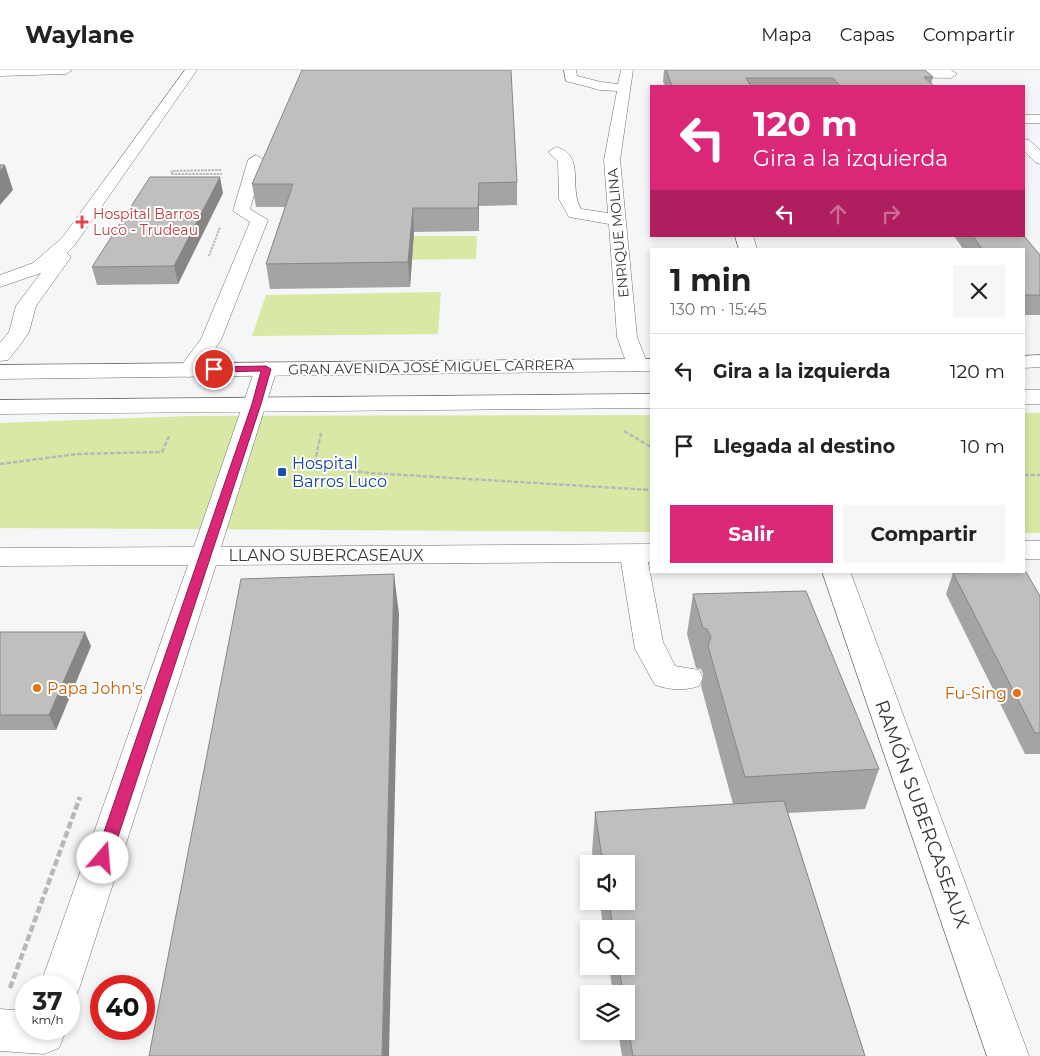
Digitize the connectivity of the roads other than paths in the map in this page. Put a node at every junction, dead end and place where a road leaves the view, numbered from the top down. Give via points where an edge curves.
1 (66, 70) edge
2 (191, 70) edge
3 (570, 70) edge
4 (627, 70) edge
5 (0, 72) edge
6 (878, 74) edge
7 (952, 75) edge
8 (624, 88) junction
9 (1025, 119) edge
10 (1040, 119) edge
11 (1025, 144) edge
12 (556, 152) dead end
13 (1040, 159) edge
14 (256, 162) road end
15 (617, 220) junction
16 (68, 242) junction
17 (0, 281) edge
18 (10, 332) edge
19 (0, 354) edge
20 (1025, 362) edge
21 (1040, 362) edge
22 (569, 365) junction
23 (644, 365) edge
24 (266, 369) junction
25 (189, 370) junction
26 (0, 372) edge
27 (1025, 397) edge
28 (1040, 397) edge
29 (650, 400) edge
30 (575, 401) junction
31 (256, 404) junction
32 (0, 407) edge
33 (1025, 550) edge
34 (1040, 550) edge
35 (642, 553) edge
36 (205, 555) junction
37 (0, 557) edge
38 (837, 573) edge
39 (688, 678) dead end
40 (64, 975) edge
41 (0, 1030) edge
42 (15, 1033) edge
43 (1008, 1056) edge

1 - 5 street
2 - 16 street
3 - 8 street via 571,78
4 - 8 street, ENRIQUE MOLINA
6 - 7 street
8 - 15 street, ENRIQUE MOLINA via 612,160
9 - 10 street
11 - 13 street
12 - 15 street via 566,161 567,199 576,213
14 - 25 street via 241,211 260,220 211,340
15 - 23 street, ENRIQUE MOLINA via 627,337
16 - 17 street via 40,267
16 - 18 street via 58,265
18 - 19 street via 10,345
20 - 21 street
22 - 23 street, GRAN AVENIDA JOSÉ MIGUEL CARRERA
22 - 24 street, GRAN AVENIDA JOSÉ MIGUEL CARRERA
22 - 30 street
24 - 25 street, GRAN AVENIDA JOSÉ MIGUEL CARRERA
24 - 31 street
25 - 26 street, GRAN AVENIDA JOSÉ MIGUEL CARRERA
27 - 28 street
29 - 30 street
30 - 31 street
31 - 32 street
31 - 36 street
33 - 34 street
35 - 36 street, LLANO SUBERCASEAUX
35 - 39 street via 645,637 654,661 666,676
36 - 37 street, LLANO SUBERCASEAUX
36 - 40 street
38 - 43 street, RAMÓN SUBERCASEAUX
41 - 42 street

